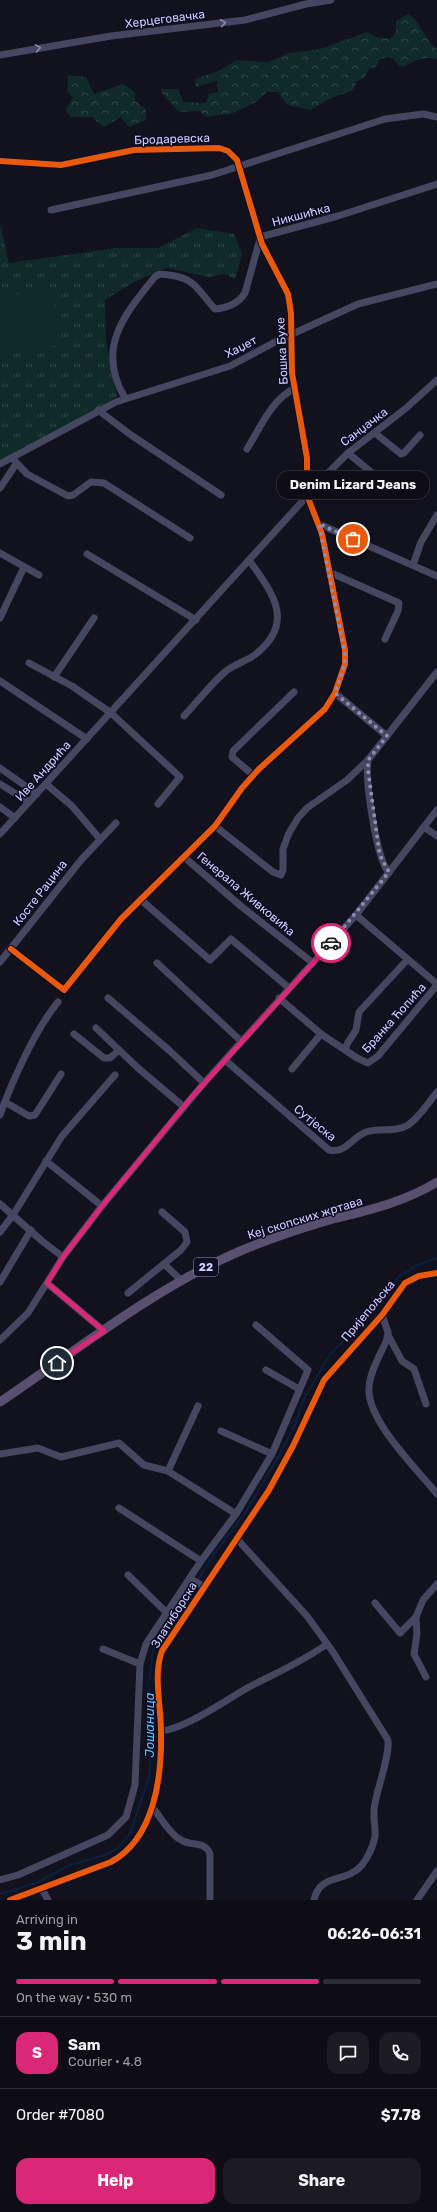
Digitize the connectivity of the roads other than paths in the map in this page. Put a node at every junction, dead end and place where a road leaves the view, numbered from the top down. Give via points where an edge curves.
1 (331, 0) edge
2 (0, 55) edge
3 (437, 117) edge
4 (0, 160) edge
5 (240, 166) junction
6 (437, 184) edge
7 (51, 210) dead end
8 (260, 237) junction
9 (437, 284) edge
10 (292, 334) junction
11 (437, 380) edge
12 (295, 388) junction
13 (125, 398) junction
14 (98, 410) junction
15 (375, 433) junction
16 (420, 435) dead end
17 (247, 449) dead end
18 (348, 453) junction
19 (14, 461) junction
20 (0, 464) edge
21 (389, 487) dead end
22 (0, 488) edge
23 (221, 495) dead end
24 (308, 495) junction
25 (437, 515) edge
26 (319, 524) junction
27 (190, 538) dead end
28 (0, 553) edge
29 (87, 554) dead end
30 (249, 560) junction
31 (413, 565) junction
32 (24, 567) junction
33 (330, 572) junction
34 (39, 575) dead end
35 (437, 576) edge
36 (0, 618) edge
37 (94, 618) dead end
38 (196, 620) junction
39 (385, 639) dead end
40 (29, 662) dead end
41 (437, 672) edge
42 (54, 677) junction
43 (0, 681) edge
44 (294, 692) dead end
45 (335, 693) junction
46 (111, 713) junction
47 (184, 716) dead end
48 (387, 736) junction
49 (87, 740) junction
50 (368, 760) junction
51 (0, 768) edge
52 (253, 775) junction
53 (0, 784) edge
54 (46, 784) junction
55 (37, 794) junction
56 (29, 802) junction
57 (158, 804) dead end
58 (0, 807) edge
59 (437, 810) edge
60 (15, 818) junction
61 (116, 823) dead end
62 (216, 826) junction
63 (424, 827) junction
64 (0, 834) edge
65 (437, 836) edge
66 (100, 839) junction
67 (184, 856) junction
68 (389, 872) junction
69 (140, 899) junction
70 (356, 915) junction
71 (11, 949) junction
72 (407, 960) junction
73 (0, 962) edge
74 (157, 963) dead end
75 (313, 963) junction
76 (437, 985) edge
77 (289, 988) junction
78 (108, 998) dead end
79 (280, 998) junction
80 (58, 1002) dead end
81 (96, 1028) dead end
82 (74, 1034) dead end
83 (321, 1034) junction
84 (241, 1041) junction
85 (346, 1049) junction
86 (119, 1050) junction
87 (225, 1060) junction
88 (292, 1069) dead end
89 (61, 1074) dead end
90 (116, 1075) dead end
91 (204, 1083) junction
92 (437, 1092) edge
93 (5, 1102) junction
94 (184, 1107) junction
95 (0, 1115) edge
96 (46, 1161) junction
97 (437, 1182) edge
98 (0, 1204) edge
99 (102, 1206) junction
100 (162, 1212) dead end
101 (13, 1215) junction
102 (31, 1230) junction
103 (0, 1232) edge
104 (63, 1257) junction
105 (164, 1264) junction
106 (436, 1275) edge
107 (181, 1280) junction
108 (0, 1282) edge
109 (47, 1283) junction
110 (128, 1293) dead end
111 (382, 1315) junction
112 (256, 1325) dead end
113 (104, 1331) junction
114 (388, 1335) junction
115 (0, 1340) edge
116 (337, 1364) joint
117 (266, 1370) dead end
118 (299, 1390) junction
119 (0, 1402) edge
120 (426, 1404) dead end
121 (198, 1406) dead end
122 (222, 1431) dead end
123 (0, 1454) edge
124 (272, 1454) junction
125 (168, 1471) junction
126 (437, 1494) edge
127 (119, 1508) dead end
128 (236, 1514) junction
129 (238, 1539) junction
130 (201, 1561) junction
131 (128, 1575) dead end
132 (192, 1579) junction
133 (437, 1584) edge
134 (203, 1586) junction
135 (375, 1603) dead end
136 (167, 1612) junction
137 (416, 1616) junction
138 (327, 1644) junction
139 (103, 1649) dead end
140 (140, 1664) junction
141 (426, 1677) dead end
142 (161, 1730) junction
143 (153, 1808) junction
144 (437, 1871) edge
145 (0, 1880) edge
146 (42, 1889) junction
147 (10, 1900) edge
148 (48, 1900) edge
149 (210, 1900) edge
150 (314, 1900) edge
151 (417, 1900) edge

2 -> 1 street, Херцеговачка via 111,36 245,20
3 - 5 street via 423,114 386,119
4 - 5 street, Бродаревска via 62,165 134,150 219,148 232,153
5 - 7 street via 212,175
5 - 8 street, Бродаревска
6 - 8 street, Никшићка via 338,216
8 - 10 street, Бошка Бухе via 288,294
8 - 13 street, Никшићка via 245,293 231,306 215,309 192,282 172,276 156,276 120,324 113,341 117,383
9 - 10 street, Хаџет via 358,304
10 - 12 street, Бошка Бухе
10 - 13 street, Хаџет via 230,366
11 - 15 street, Санџачка
12 - 17 street, Бошка Бухе via 276,403
12 - 24 street, Бошка Бухе via 307,458
13 - 14 street, Хаџет
14 - 19 street, Хаџет
14 - 23 street
15 - 16 street via 400,454 404,453
15 - 18 street, Санџачка
18 - 21 street
18 - 24 street, Санџачка
19 - 20 street, Хаџет
19 - 22 street, Хаџет
19 - 27 street via 27,474 70,496 91,482 104,483
24 - 26 street, Бошка Бухе
24 - 30 street, Иве Андрића
25 - 31 street via 423,538
26 - 31 street
26 - 33 street, Бошка Бухе
28 - 32 street
29 - 38 street
30 - 38 street, Иве Андрића
30 - 47 street via 271,590 278,614 274,632 267,644 254,656 227,671
31 - 35 street
32 - 34 street
32 - 36 street
33 - 39 street via 399,603
33 - 45 street, Бошка Бухе via 346,659
37 - 42 street
38 - 46 street, Иве Андрића
40 - 42 street
41 - 48 street
42 - 46 street
43 - 49 street, Иве Андрића
44 - 52 street via 233,751 232,757
45 - 48 street
45 - 52 street, Бошка Бухе via 317,718 269,758
46 - 49 street, Иве Андрића
46 - 57 street via 180,777
48 - 50 street
49 - 54 street, Иве Андрића
50 - 62 street via 347,780 307,808 298,818 283,849 281,875 273,872
50 - 68 street via 369,788 379,850
51 - 55 street
52 - 62 street, Бошка Бухе
53 - 56 street
54 - 55 street, Иве Андрића
54 - 66 street via 72,806
55 - 56 street, Иве Андрића
56 - 60 street, Иве Андрића
58 - 60 street
59 - 63 street
60 - 64 street, Иве Андрића
61 - 66 street, Косте Рацина
62 - 67 street, Бошка Бухе
63 - 65 street
63 - 68 street
66 - 71 street, Косте Рацина via 61,883
67 - 69 street, Бошка Бухе
67 - 75 street, Генерала Живковића via 242,907
68 - 70 street
69 - 71 street, Бошка Бухе via 64,990
69 - 77 street via 210,960 231,939
70 - 72 street, Бранка Ћопића
70 - 75 street
71 - 73 street, Косте Рацина
72 - 76 street, Бранка Ћопића
72 - 85 street, Бранка Ћопића via 359,1012 356,1030
74 - 84 street
75 - 77 street
76 - 85 street, Бранка Ћопића via 370,1062 361,1061
77 - 79 street
78 - 91 street
79 - 83 street
79 - 84 street
80 - 93 street via 34,1042
81 - 86 street
82 - 86 street via 104,1058 110,1058
83 - 85 street, Бранка Ћопића
83 - 88 street
84 - 87 street
86 - 94 street
87 - 91 street
87 - 92 street, Сутјеска via 324,1146 334,1151 345,1148 367,1132 394,1130 408,1125
89 - 93 street via 36,1115 29,1116
90 - 96 street via 69,1127
91 - 94 street
93 - 95 street
94 - 99 street
96 - 99 street
96 - 101 street
97 - 107 main road, Кеј скопских жртава / 22 via 389,1204 259,1243
98 - 101 street
99 - 104 street
100 - 105 street via 185,1232 188,1239 186,1245
101 - 102 street
101 - 103 street
102 - 104 street
102 - 108 street
104 - 109 street
105 - 107 street
105 - 110 street
106 - 111 street, Пријепољска via 419,1276 401,1287
107 - 113 main road, Кеј скопских жртава / 22
109 - 113 street
109 - 115 street via 23,1320
111 - 114 street, Пријепољска
111 - 116 street, Пријепољска
112 - 118 street via 308,1370
113 - 119 main road, Кеј скопских жртава / 22
114 - 120 street, Пријепољска via 402,1360 414,1370
114 - 126 street via 370,1382 370,1404 393,1441
116 - 129 street, Златиборска via 321,1384 285,1462
117 - 118 street
118 - 124 street
121 - 125 street
122 - 124 street
123 - 125 street via 38,1448 61,1457 119,1443 144,1465
124 - 128 street
125 - 128 street
127 - 130 street
128 - 130 street
129 - 134 street, Златиборска
129 - 138 street via 300,1607
130 - 132 street
131 - 136 street
132 - 134 street
132 - 136 street
133 - 137 street via 423,1600
134 - 142 street, Златиборска via 161,1656
135 - 137 street via 400,1633
136 - 140 street via 146,1644
137 - 141 street via 414,1654
138 - 142 street via 292,1667 180,1726
138 - 150 street via 385,1733 388,1744 374,1810 375,1837 367,1859 354,1874 322,1883
139 - 140 street
140 - 145 street via 135,1785 126,1817 108,1835 18,1875
142 - 143 street, Златиборска
143 - 146 street, Златиборска via 131,1845 117,1859
143 - 149 street via 181,1840 208,1848
144 - 151 street
146 - 147 street, Златиборска
146 - 148 street

